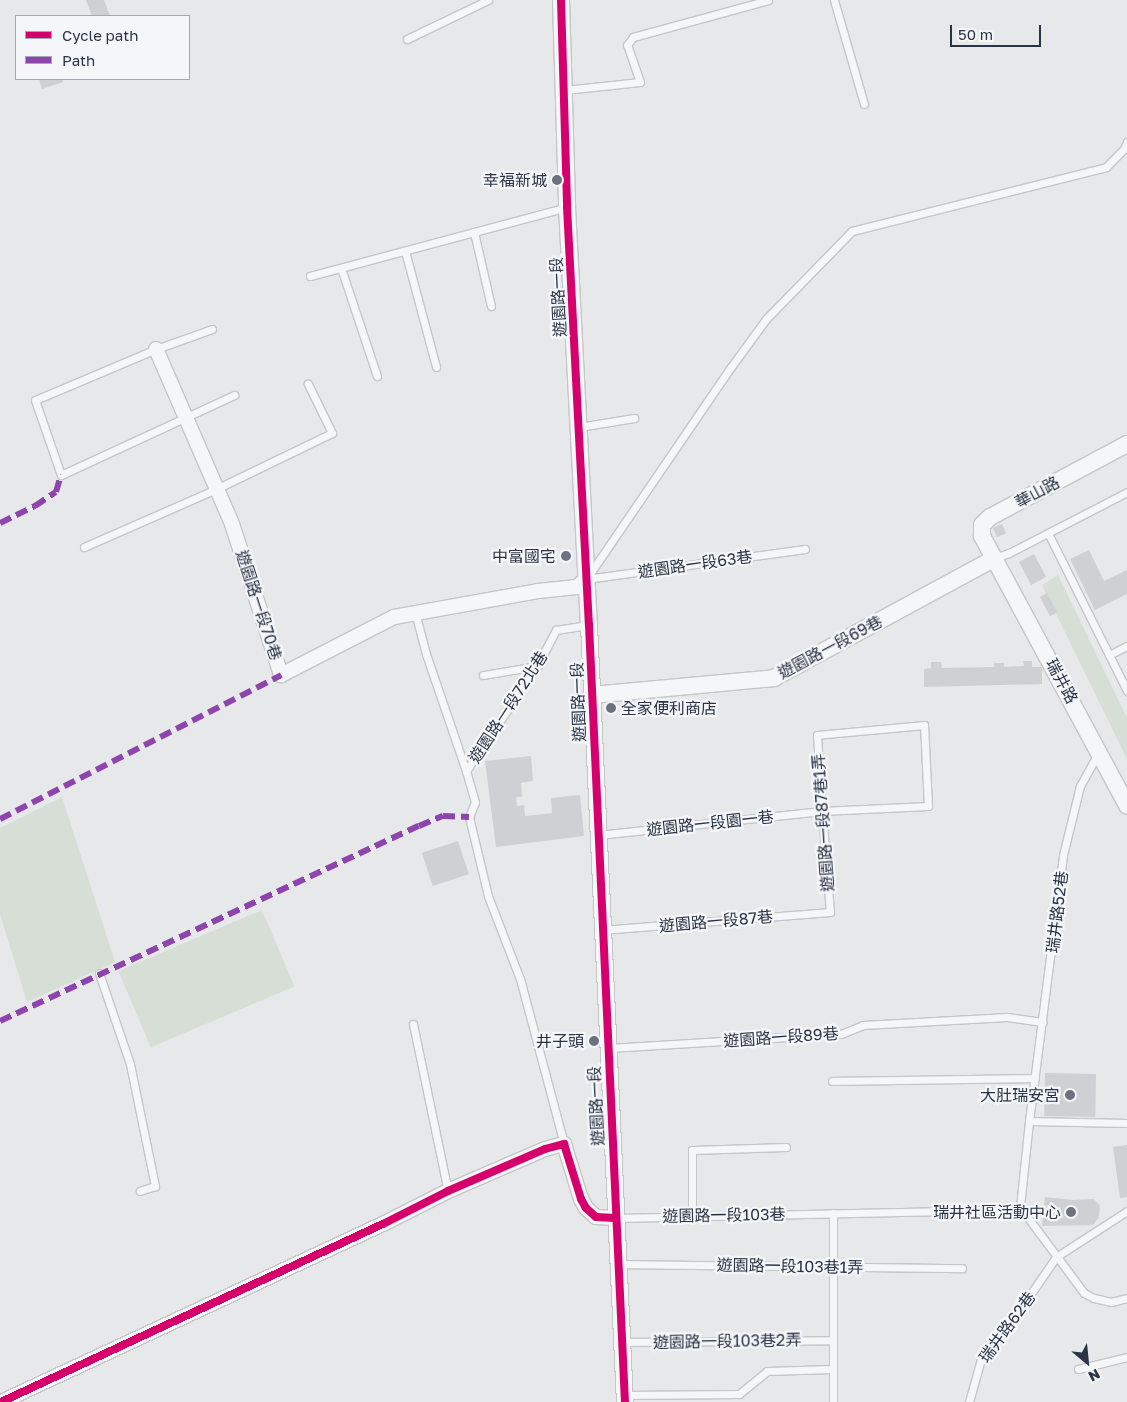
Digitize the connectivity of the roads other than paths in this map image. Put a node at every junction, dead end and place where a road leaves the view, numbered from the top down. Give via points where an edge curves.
1 (488, 0) edge
2 (561, 0) edge
3 (768, 0) edge
4 (834, 0) edge
5 (407, 39) dead end
6 (563, 90) junction
7 (864, 104) dead end
8 (1127, 142) edge
9 (567, 207) junction
10 (474, 232) junction
11 (404, 251) junction
12 (341, 268) junction
13 (310, 276) dead end
14 (491, 306) dead end
15 (212, 329) dead end
16 (156, 349) junction
17 (436, 367) dead end
18 (377, 376) dead end
19 (308, 384) dead end
20 (234, 394) dead end
21 (186, 418) junction
22 (634, 418) dead end
23 (579, 427) junction
24 (1127, 444) edge
25 (216, 489) junction
26 (1127, 492) edge
27 (1048, 533) junction
28 (84, 547) dead end
29 (805, 549) dead end
30 (995, 558) junction
31 (586, 580) junction
32 (415, 612) junction
33 (589, 625) junction
34 (1127, 646) edge
35 (1109, 655) junction
36 (537, 666) junction
37 (483, 675) dead end
38 (1127, 691) edge
39 (592, 695) junction
40 (817, 735) joint
41 (1100, 752) junction
42 (466, 771) junction
43 (1127, 805) edge
44 (822, 811) junction
45 (598, 835) junction
46 (830, 912) joint
47 (602, 930) junction
48 (99, 973) dead end
49 (1043, 1022) junction
50 (413, 1024) dead end
51 (606, 1049) junction
52 (1035, 1078) junction
53 (832, 1081) dead end
54 (1029, 1121) junction
55 (1127, 1123) edge
56 (564, 1144) junction
57 (786, 1146) dead end
58 (140, 1190) dead end
59 (448, 1191) junction
60 (1020, 1207) junction
61 (1127, 1211) edge
62 (833, 1213) junction
63 (692, 1216) junction
64 (615, 1218) junction
65 (1056, 1257) junction
66 (618, 1264) junction
67 (833, 1266) junction
68 (962, 1268) dead end
69 (1127, 1298) edge
70 (832, 1340) junction
71 (622, 1342) junction
72 (1127, 1357) edge
73 (833, 1369) junction
74 (1078, 1369) dead end
75 (624, 1398) edge
76 (1, 1402) edge
77 (833, 1402) edge
78 (969, 1402) edge

1 - 5 lane
2 - 6 street, 遊園路一段
3 - 6 lane via 633,37 627,46 640,82
4 - 7 lane
6 - 9 street, 遊園路一段
8 - 31 lane via 1106,167 852,231 766,319
9 - 10 lane
9 - 23 street, 遊園路一段
10 - 11 lane
10 - 14 lane
11 - 12 lane
11 - 17 lane
12 - 13 lane
12 - 18 lane
15 - 16 lane
16 - 21 street, 遊園路一段70巷
16 - 21 lane via 35,400 61,475
19 - 25 lane via 332,433
20 - 21 lane
21 - 25 street, 遊園路一段70巷
22 - 23 lane
23 - 31 street, 遊園路一段
24 - 30 street, 華山路 via 990,517 982,525 982,536
25 - 28 lane
25 - 32 street, 遊園路一段70巷 via 232,524 281,675 394,617
26 - 27 lane
27 - 30 lane
27 - 35 lane
29 - 31 lane, 遊園路一段63巷
30 - 39 street, 遊園路一段69巷 via 774,678
30 - 41 street, 瑞井路
31 - 32 street, 遊園路一段70巷 via 577,587
31 - 33 street, 遊園路一段
32 - 42 lane
33 - 36 lane, 遊園路一段72北巷 via 556,630
33 - 39 street, 遊園路一段
34 - 35 lane
35 - 38 lane
36 - 37 lane
36 - 42 lane, 遊園路一段72北巷
39 - 45 street, 遊園路一段
40 - 44 lane, 遊園路一段87巷1弄
40 - 44 lane, 遊園路一段園一巷 via 924,725 928,806
41 - 43 street, 瑞井路
41 - 49 lane, 瑞井路52巷 via 1080,786 1064,855
42 - 56 lane, 遊園路一段72北巷 via 475,802 469,817 488,896 520,980
44 - 45 lane, 遊園路一段園一巷
44 - 46 lane, 遊園路一段87巷1弄
45 - 47 street, 遊園路一段
46 - 47 lane, 遊園路一段87巷
47 - 51 street, 遊園路一段
48 - 58 lane via 130,1064 155,1186
49 - 51 lane, 遊園路一段89巷 via 1007,1017 863,1025 841,1034
49 - 52 lane, 瑞井路52巷
50 - 59 lane
51 - 64 street, 遊園路一段
52 - 53 lane
52 - 54 lane, 瑞井路52巷
54 - 55 lane
54 - 60 lane, 瑞井路52巷
56 - 59 street via 545,1149
56 - 64 street via 586,1208 596,1217
57 - 63 lane via 692,1150
59 - 76 street
60 - 62 lane, 遊園路一段103巷
60 - 65 lane
61 - 65 lane, 瑞井路62巷
62 - 63 lane, 遊園路一段103巷
62 - 67 lane
63 - 64 lane, 遊園路一段103巷
64 - 66 street, 遊園路一段
65 - 69 lane via 1084,1293 1111,1302
65 - 78 lane, 瑞井路62巷 via 981,1360
66 - 67 lane, 遊園路一段103巷1弄
66 - 71 street, 遊園路一段
67 - 68 lane, 遊園路一段103巷1弄
67 - 70 lane
70 - 71 lane, 遊園路一段103巷2弄
70 - 73 lane
71 - 75 street, 遊園路一段
72 - 74 lane
73 - 75 lane via 767,1371 739,1394
73 - 77 lane

